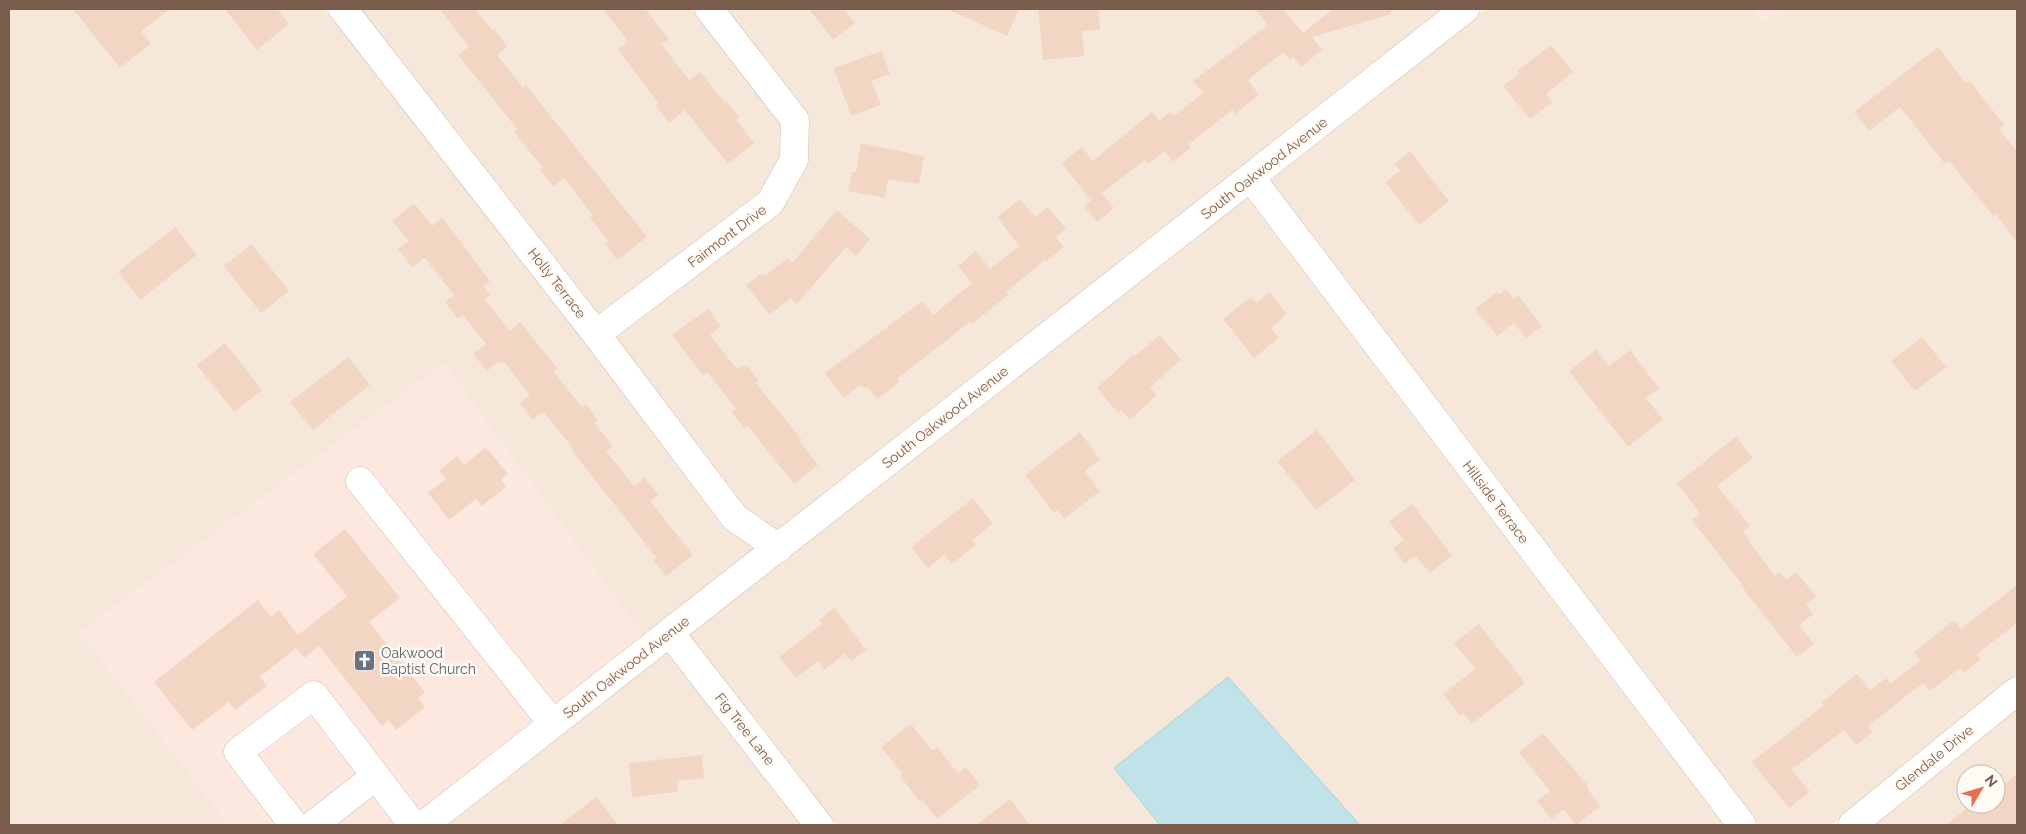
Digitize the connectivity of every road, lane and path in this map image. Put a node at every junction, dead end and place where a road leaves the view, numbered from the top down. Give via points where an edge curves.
1 (343, 9) edge
2 (709, 9) edge
3 (1465, 9) edge
4 (1251, 178) junction
5 (596, 334) junction
6 (360, 481) dead end
7 (779, 548) junction
8 (670, 633) junction
9 (2017, 691) edge
10 (553, 724) junction
11 (376, 776) junction
12 (294, 825) edge
13 (313, 825) edge
14 (413, 825) edge
15 (424, 825) edge
16 (819, 825) edge
17 (1742, 825) edge
18 (1852, 825) edge

1 - 5 street, Holly Terrace
2 - 5 street, Fairmont Drive via 795,120 794,160 770,203
3 - 4 street, South Oakwood Avenue
4 - 7 street, South Oakwood Avenue
4 - 17 street, Hillside Terrace
5 - 7 street, Holly Terrace via 735,518
6 - 10 street
7 - 8 street, South Oakwood Avenue
8 - 10 street, South Oakwood Avenue
8 - 16 street, Fig Tree Lane
9 - 18 street, Glendale Drive
10 - 15 street, South Oakwood Avenue
11 - 12 street via 314,695 238,752
11 - 13 street
11 - 14 street

